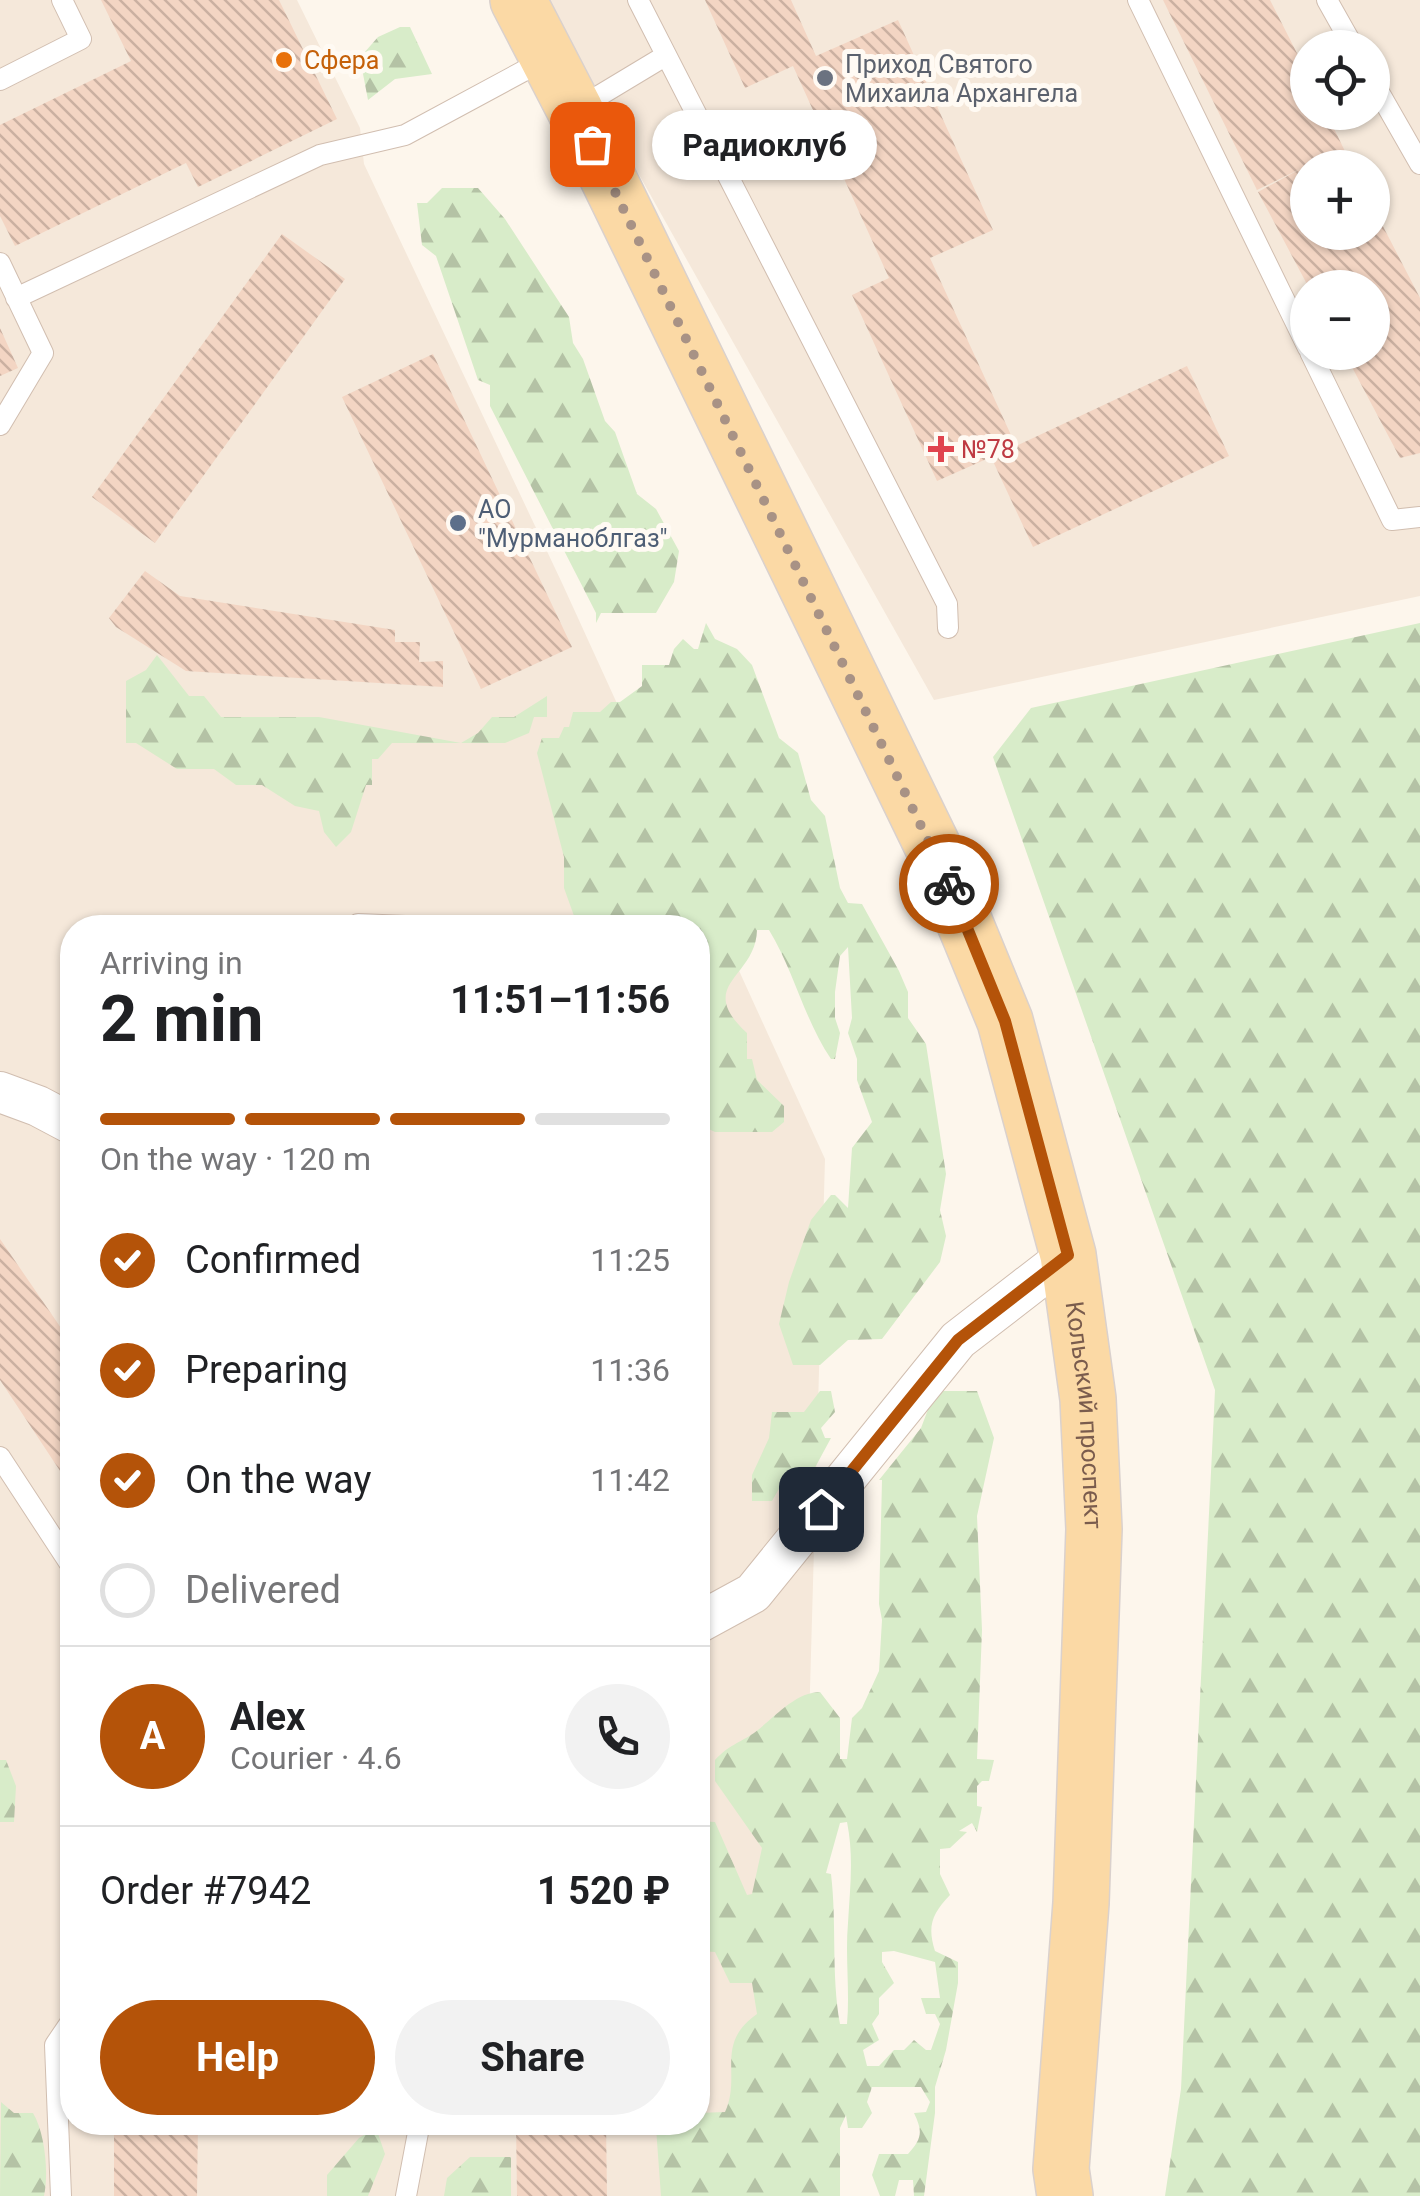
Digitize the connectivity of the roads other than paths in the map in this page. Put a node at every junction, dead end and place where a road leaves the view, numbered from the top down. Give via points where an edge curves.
1 (62, 0) edge
2 (518, 0) edge
3 (638, 0) edge
4 (1138, 0) edge
5 (1326, 0) edge
6 (1344, 30) edge
7 (665, 56) junction
8 (548, 58) junction
9 (0, 80) edge
10 (575, 110) junction
11 (1390, 112) edge
12 (1420, 164) edge
13 (0, 263) edge
14 (16, 298) junction
15 (1290, 311) edge
16 (1319, 370) edge
17 (0, 426) edge
18 (1420, 517) edge
19 (948, 628) dead end
20 (0, 1092) edge
21 (60, 1118) edge
22 (1068, 1255) junction
23 (0, 1457) edge
24 (60, 1549) edge
25 (710, 1616) edge
26 (60, 2038) edge
27 (418, 2135) edge
28 (1058, 2187) edge
29 (61, 2196) edge
30 (406, 2196) edge

1 - 9 lane via 81,39
2 - 8 main road, Кольский проспект
3 - 7 lane
4 - 15 lane
5 - 6 lane
7 - 10 lane
7 - 19 lane via 947,604
8 - 10 main road, Кольский проспект
8 - 14 lane via 405,134 320,155
10 - 22 main road, Кольский проспект via 936,852 1005,1021
11 - 12 lane
13 - 14 lane
14 - 17 lane via 44,354
16 - 18 lane via 1392,520
20 - 21 street
22 - 25 street via 958,1340 753,1593
22 - 28 main road, Кольский проспект via 1088,1399 1094,1529 1080,1903
23 - 24 lane
26 - 29 lane via 55,2045
27 - 30 lane

